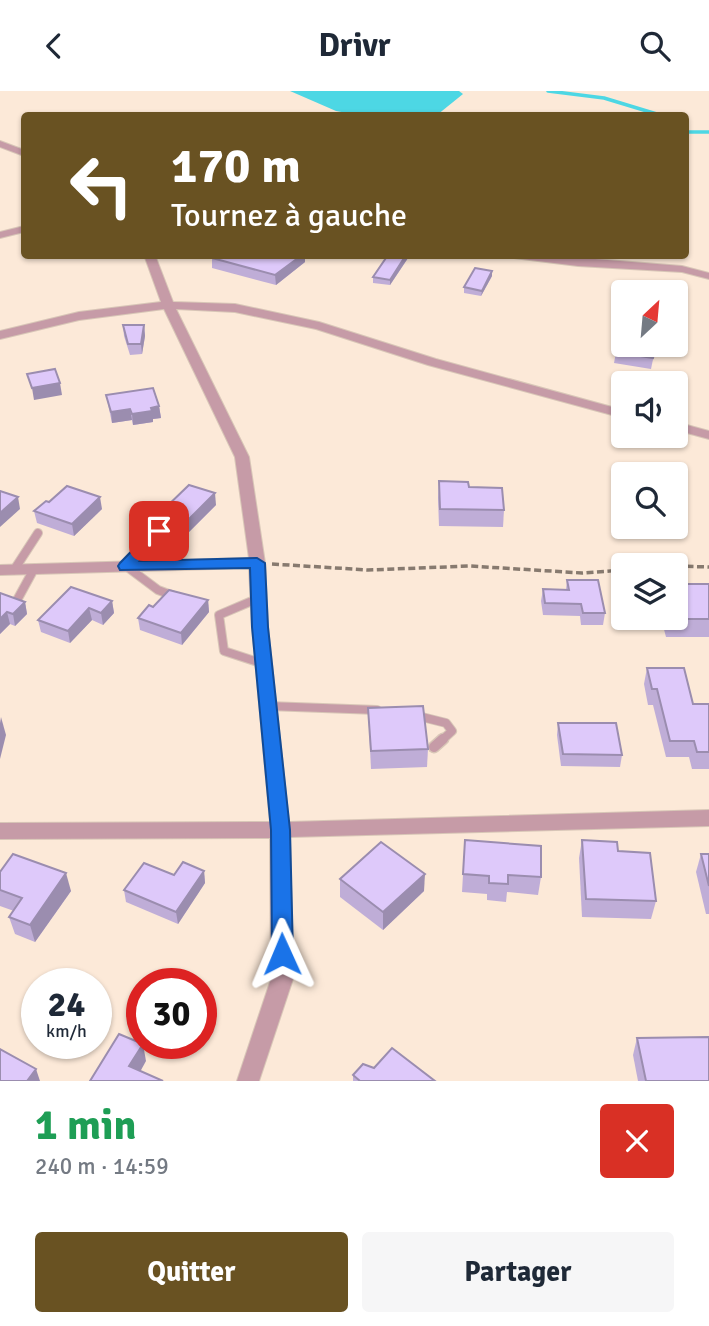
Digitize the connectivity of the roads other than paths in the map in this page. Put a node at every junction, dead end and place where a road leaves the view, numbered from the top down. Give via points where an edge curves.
1 (0, 144) edge
2 (21, 152) edge
3 (21, 230) edge
4 (0, 235) edge
5 (151, 259) edge
6 (546, 259) edge
7 (709, 276) edge
8 (168, 305) junction
9 (0, 335) edge
10 (611, 411) edge
11 (688, 429) edge
12 (709, 435) edge
13 (159, 531) dead end
14 (38, 533) dead end
15 (257, 563) junction
16 (126, 566) junction
17 (34, 569) junction
18 (7, 570) edge
19 (180, 598) edge
20 (259, 598) junction
21 (16, 602) edge
22 (264, 664) junction
23 (268, 706) junction
24 (386, 711) edge
25 (398, 711) edge
26 (434, 747) dead end
27 (709, 818) edge
28 (280, 830) junction
29 (0, 831) edge
30 (248, 1081) edge

1 - 2 street
3 - 4 street
5 - 8 street
6 - 7 street via 682,269
8 - 9 street via 79,316
8 - 10 street via 235,308 284,317
8 - 15 street via 242,457
11 - 12 street
13 - 16 lane
14 - 18 lane
15 - 16 street
15 - 20 street
16 - 17 street
16 - 19 lane via 158,590
17 - 18 street
17 - 21 lane
20 - 22 street
20 - 22 lane via 219,615 224,652
22 - 23 street
23 - 24 lane
23 - 28 street
25 - 26 lane via 446,723 452,731
27 - 28 street
28 - 29 street
28 - 30 street via 282,979

